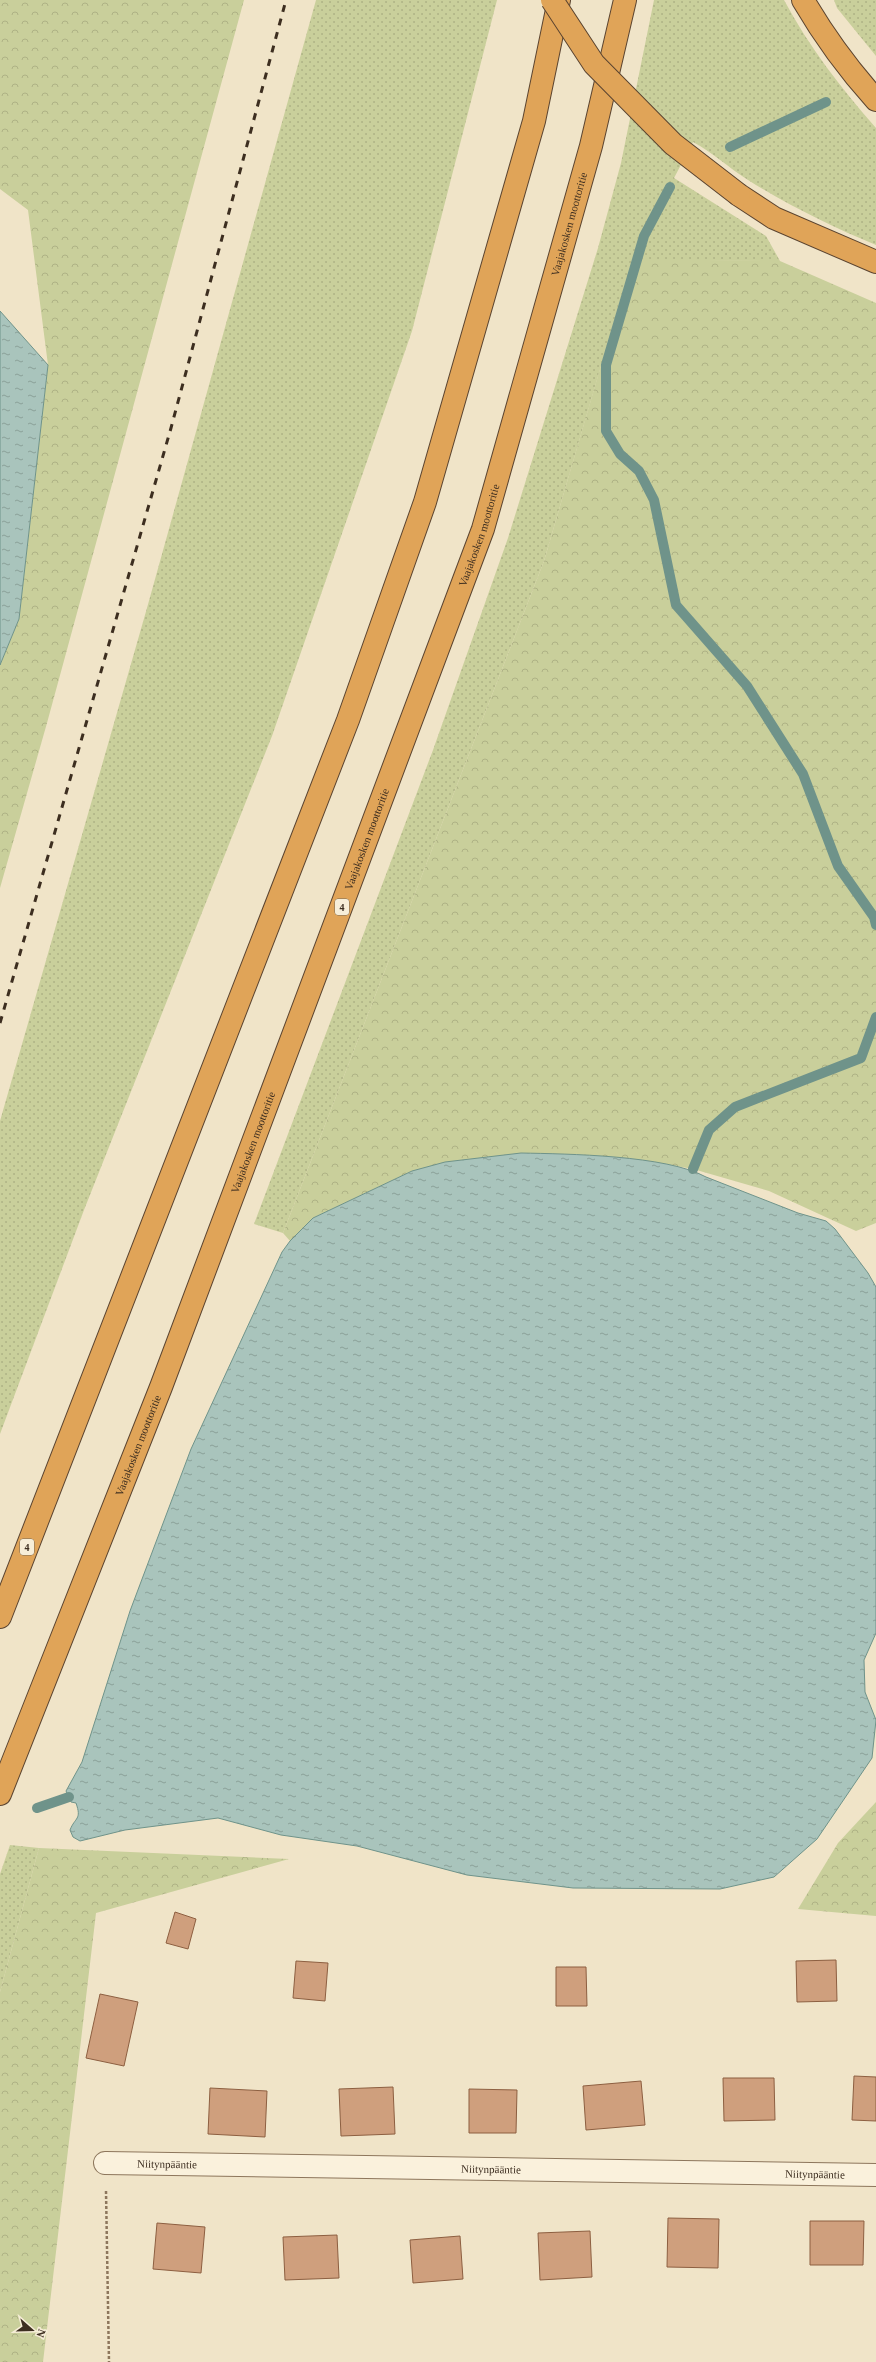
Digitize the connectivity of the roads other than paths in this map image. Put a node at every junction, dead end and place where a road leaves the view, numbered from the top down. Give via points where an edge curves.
1 (552, 0) edge
2 (559, 0) edge
3 (625, 0) edge
4 (803, 0) edge
5 (876, 100) edge
6 (876, 262) edge
7 (0, 1617) edge
8 (0, 1794) edge
9 (105, 2163) road end
10 (876, 2175) edge

1 - 6 highway, bridge via 594,64 674,144 739,195 774,218
2 - 7 highway, 4 via 534,121 425,502 348,720
3 - 8 highway, Vaajakosken moottoritie / 4 via 591,146 483,529 161,1387
4 - 5 highway via 818,26 854,76
9 - 10 street, Niitynpääntie

